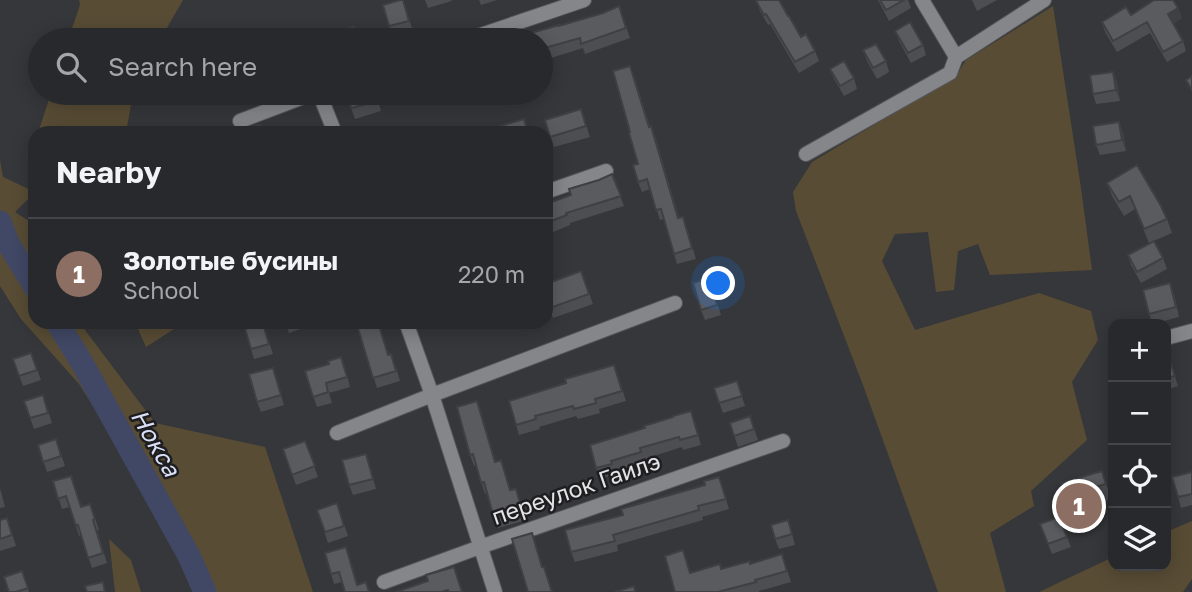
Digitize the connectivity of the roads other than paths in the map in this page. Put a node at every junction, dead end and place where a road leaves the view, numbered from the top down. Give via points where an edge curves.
1 (584, 0) edge
2 (922, 0) edge
3 (1044, 0) edge
4 (501, 28) edge
5 (956, 57) junction
6 (283, 105) edge
7 (322, 105) edge
8 (240, 121) dead end
9 (332, 126) edge
10 (806, 154) dead end
11 (606, 171) dead end
12 (553, 189) edge
13 (676, 303) dead end
14 (408, 329) edge
15 (1192, 331) edge
16 (1171, 337) edge
17 (432, 395) junction
18 (337, 433) dead end
19 (783, 441) dead end
20 (480, 547) junction
21 (384, 582) dead end
22 (495, 592) edge

1 - 4 street
2 - 5 street
3 - 5 street
5 - 10 street via 950,73
6 - 8 street
7 - 9 street
11 - 12 street
13 - 17 street
14 - 17 street
15 - 16 street
17 - 18 street
17 - 20 street
19 - 20 street, переулок Гаилэ
20 - 21 street, переулок Гаилэ
20 - 22 street

